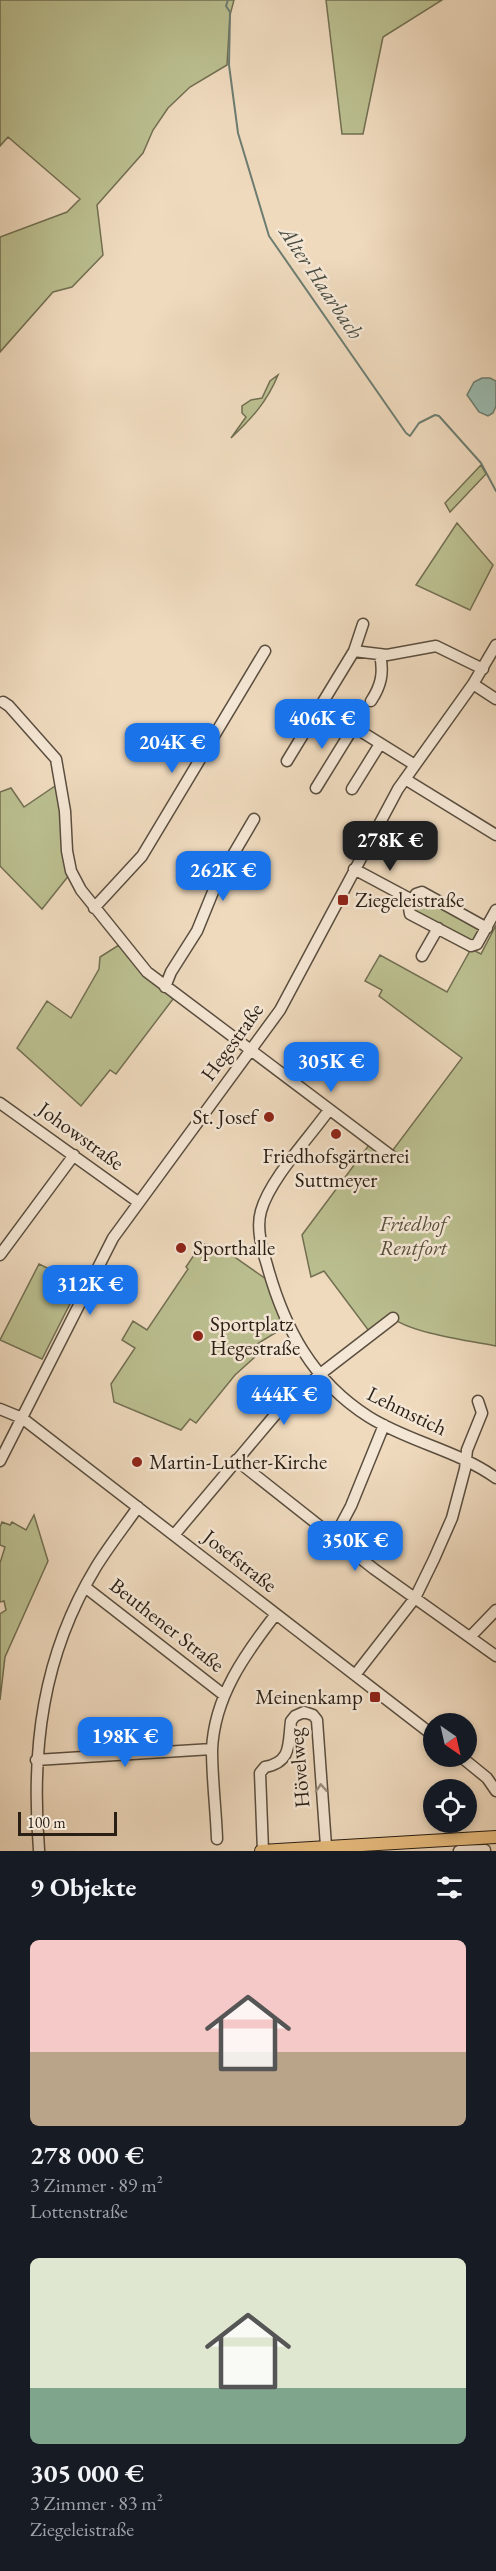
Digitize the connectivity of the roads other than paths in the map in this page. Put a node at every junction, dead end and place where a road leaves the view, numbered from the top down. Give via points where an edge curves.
1 (363, 624) dead end
2 (496, 645) edge
3 (265, 651) dead end
4 (354, 651) junction
5 (383, 655) junction
6 (483, 669) junction
7 (473, 684) junction
8 (496, 699) edge
9 (371, 701) dead end
10 (3, 702) dead end
11 (320, 706) junction
12 (353, 728) junction
13 (380, 744) junction
14 (287, 761) dead end
15 (415, 765) junction
16 (405, 779) junction
17 (316, 788) dead end
18 (352, 789) dead end
19 (254, 819) dead end
20 (494, 831) edge
21 (354, 869) junction
22 (412, 900) junction
23 (94, 908) junction
24 (496, 910) edge
25 (438, 928) junction
26 (487, 928) junction
27 (422, 956) dead end
28 (165, 987) junction
29 (250, 1050) junction
30 (0, 1103) edge
31 (329, 1110) junction
32 (74, 1155) junction
33 (394, 1158) dead end
34 (138, 1202) junction
35 (0, 1255) edge
36 (393, 1318) dead end
37 (319, 1375) junction
38 (478, 1401) dead end
39 (0, 1409) edge
40 (22, 1418) junction
41 (384, 1425) junction
42 (465, 1459) junction
43 (236, 1460) junction
44 (0, 1461) edge
45 (496, 1478) edge
46 (138, 1507) junction
47 (174, 1535) junction
48 (334, 1538) junction
49 (85, 1587) junction
50 (415, 1598) junction
51 (496, 1610) edge
52 (276, 1614) junction
53 (471, 1636) junction
54 (496, 1656) edge
55 (355, 1675) junction
56 (224, 1695) junction
57 (423, 1728) edge
58 (212, 1749) junction
59 (36, 1760) junction
60 (474, 1767) edge
61 (496, 1791) edge
62 (496, 1837) edge
63 (217, 1839) dead end
64 (326, 1846) junction
65 (421, 1846) edge
66 (39, 1850) edge
67 (484, 1850) edge
68 (262, 1851) edge
69 (459, 1851) edge

1 - 4 street
2 - 6 street, Hegestraße
3 - 23 street via 142,856
4 - 5 street
4 - 11 street
5 - 6 street via 436,646
5 - 9 street via 381,681
6 - 7 street, Hegestraße
7 - 8 street
7 - 15 street, Hegestraße
10 - 23 street via 56,759 71,871
11 - 12 street
11 - 14 street
12 - 13 street
12 - 17 street
13 - 15 street
13 - 18 street
15 - 16 street, Hegestraße
16 - 20 street
16 - 21 street, Hegestraße
19 - 28 street via 217,882 197,931
21 - 22 street
21 - 29 street, Hegestraße via 280,1010
22 - 25 street via 410,914
22 - 26 street via 422,892
23 - 28 street via 147,972
24 - 26 street
25 - 26 street via 471,946 477,945
25 - 27 street
28 - 29 street
29 - 31 street
29 - 34 street, Hegestraße
30 - 32 street, Johowstraße
31 - 33 street
31 - 37 street, Lehmstich via 266,1196 258,1224 287,1324
32 - 34 street, Johowstraße
32 - 35 street
34 - 40 street, Hegestraße via 113,1238
36 - 37 street
37 - 41 street, Lehmstich via 348,1403
37 - 43 street via 275,1415
38 - 42 street via 482,1413
39 - 40 street, Josefstraße
40 - 44 street, Hegestraße
40 - 46 street, Josefstraße
41 - 42 street, Lehmstich
41 - 48 street
42 - 45 street, Lehmstich
42 - 50 street via 452,1518
43 - 47 street
43 - 48 street
46 - 47 street, Josefstraße
46 - 49 street
47 - 52 street, Josefstraße
48 - 50 street
49 - 56 street, Beuthener Straße
49 - 59 street via 52,1670
50 - 53 street
50 - 55 street
51 - 53 street
52 - 55 street, Josefstraße
52 - 56 street via 247,1651
53 - 54 street
55 - 57 street, Josefstraße
56 - 58 street
58 - 59 street
58 - 63 street
59 - 66 street
60 - 61 street
62 - 65 main road
64 - 65 main road
64 - 68 main road
64 -> 68 street, Hövelweg via 317,1720 304,1712 291,1721 283,1760 261,1770
67 - 69 street

